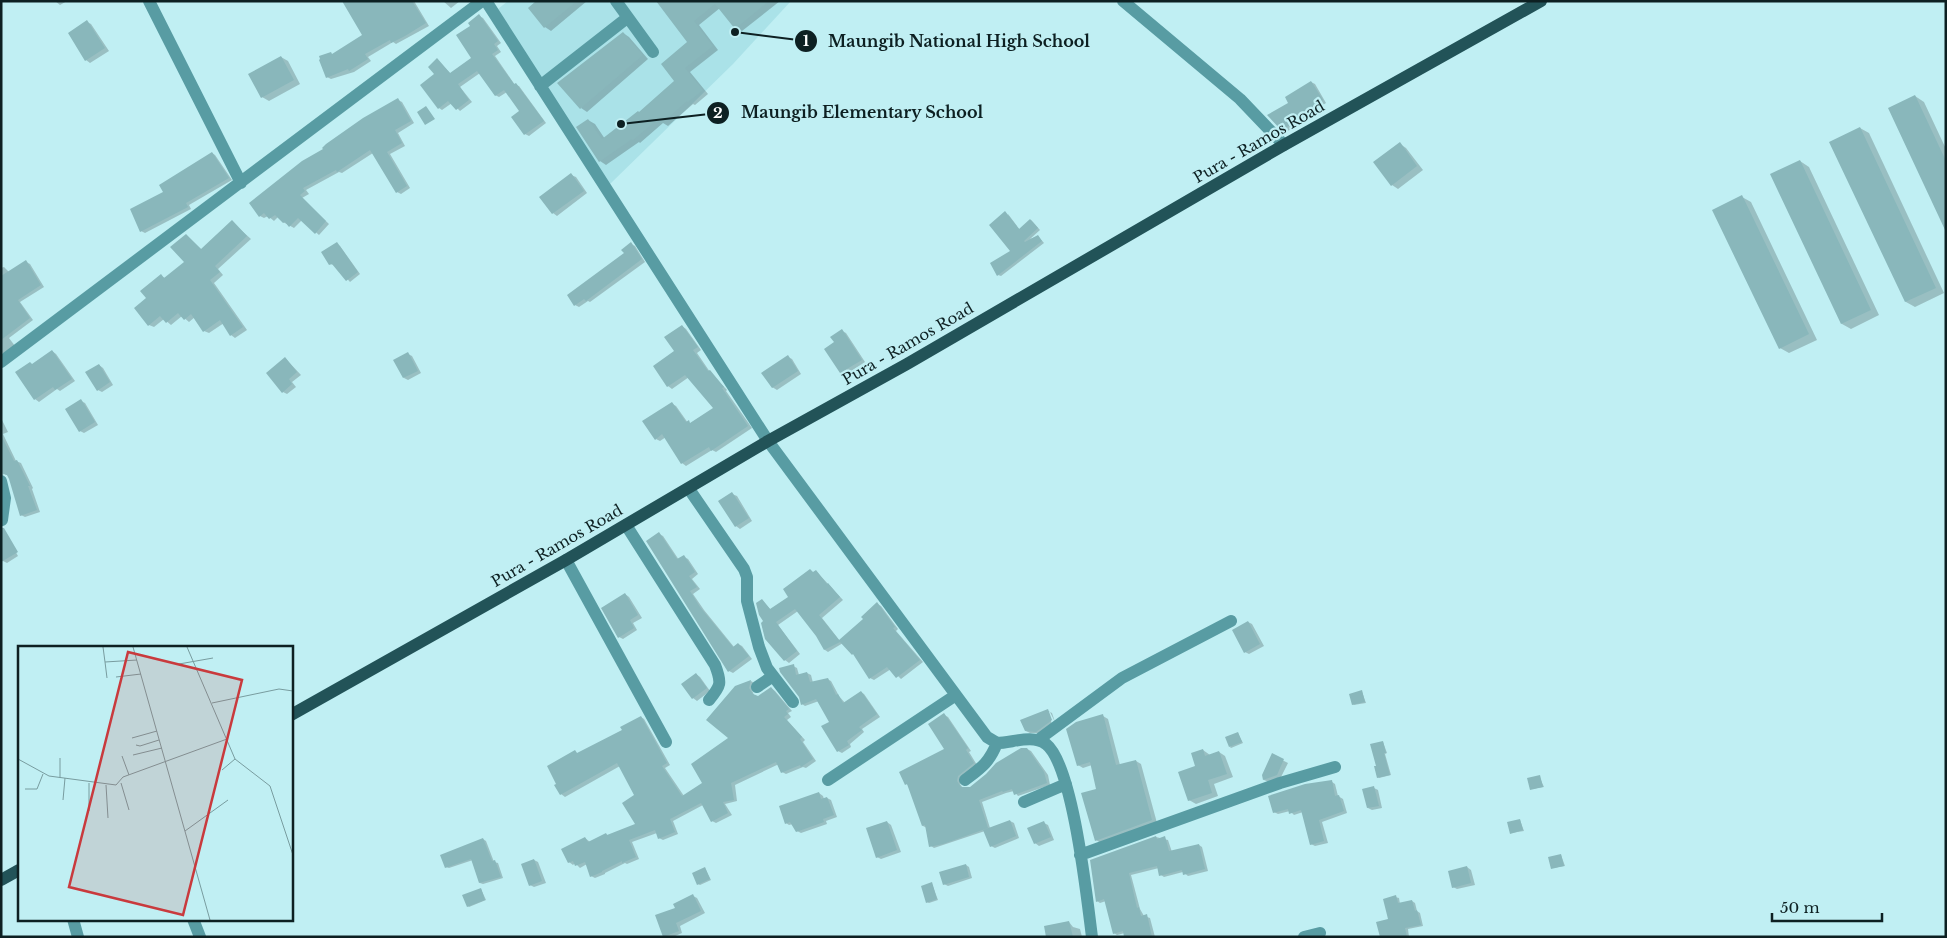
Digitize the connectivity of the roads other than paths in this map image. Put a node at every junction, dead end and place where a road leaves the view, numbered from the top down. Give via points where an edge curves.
1 (149, 1) edge
2 (482, 1) edge
3 (486, 1) edge
4 (616, 1) edge
5 (1123, 1) edge
6 (1541, 1) edge
7 (628, 18) junction
8 (652, 52) dead end
9 (540, 86) junction
10 (1284, 145) junction
11 (241, 183) junction
12 (1, 362) edge
13 (768, 441) junction
14 (1, 481) edge
15 (689, 489) junction
16 (2, 520) edge
17 (626, 525) junction
18 (566, 560) junction
19 (1231, 621) dead end
20 (774, 676) junction
21 (757, 687) dead end
22 (956, 695) junction
23 (709, 700) dead end
24 (793, 702) dead end
25 (292, 714) edge
26 (1038, 740) junction
27 (666, 742) dead end
28 (997, 743) junction
29 (1335, 767) dead end
30 (828, 780) dead end
31 (965, 780) dead end
32 (1066, 784) junction
33 (1024, 802) dead end
34 (1080, 855) junction
35 (18, 871) edge
36 (1, 880) edge
37 (73, 920) edge
38 (193, 920) edge
39 (1320, 933) dead end
40 (78, 937) edge
41 (200, 937) edge
42 (1092, 937) edge
43 (1304, 937) edge

1 - 11 street
2 - 11 street
3 - 9 street
4 - 7 street
5 - 10 street via 1240,99
6 - 10 main road, Pura - Ramos Road
7 - 8 street
7 - 9 street
9 - 13 street
10 - 13 main road, Pura - Ramos Road
11 - 12 street
13 - 15 main road, Pura - Ramos Road
13 - 22 street
14 - 16 street via 5,498
15 - 17 main road, Pura - Ramos Road
15 - 20 street via 744,569 747,601 759,648
17 - 18 main road, Pura - Ramos Road
17 - 23 street via 715,665 720,682
18 - 25 main road, Pura - Ramos Road
18 - 27 street
19 - 26 street via 1122,678
20 - 21 street
20 - 24 street
22 - 28 street via 987,737
22 - 30 street
26 - 28 street
26 - 32 street via 1047,745 1055,757
28 - 31 street via 986,764
29 - 34 street via 1280,783
32 - 33 street
32 - 34 street
34 - 42 street
35 - 36 main road
37 - 40 street
38 - 41 street
39 - 43 street

